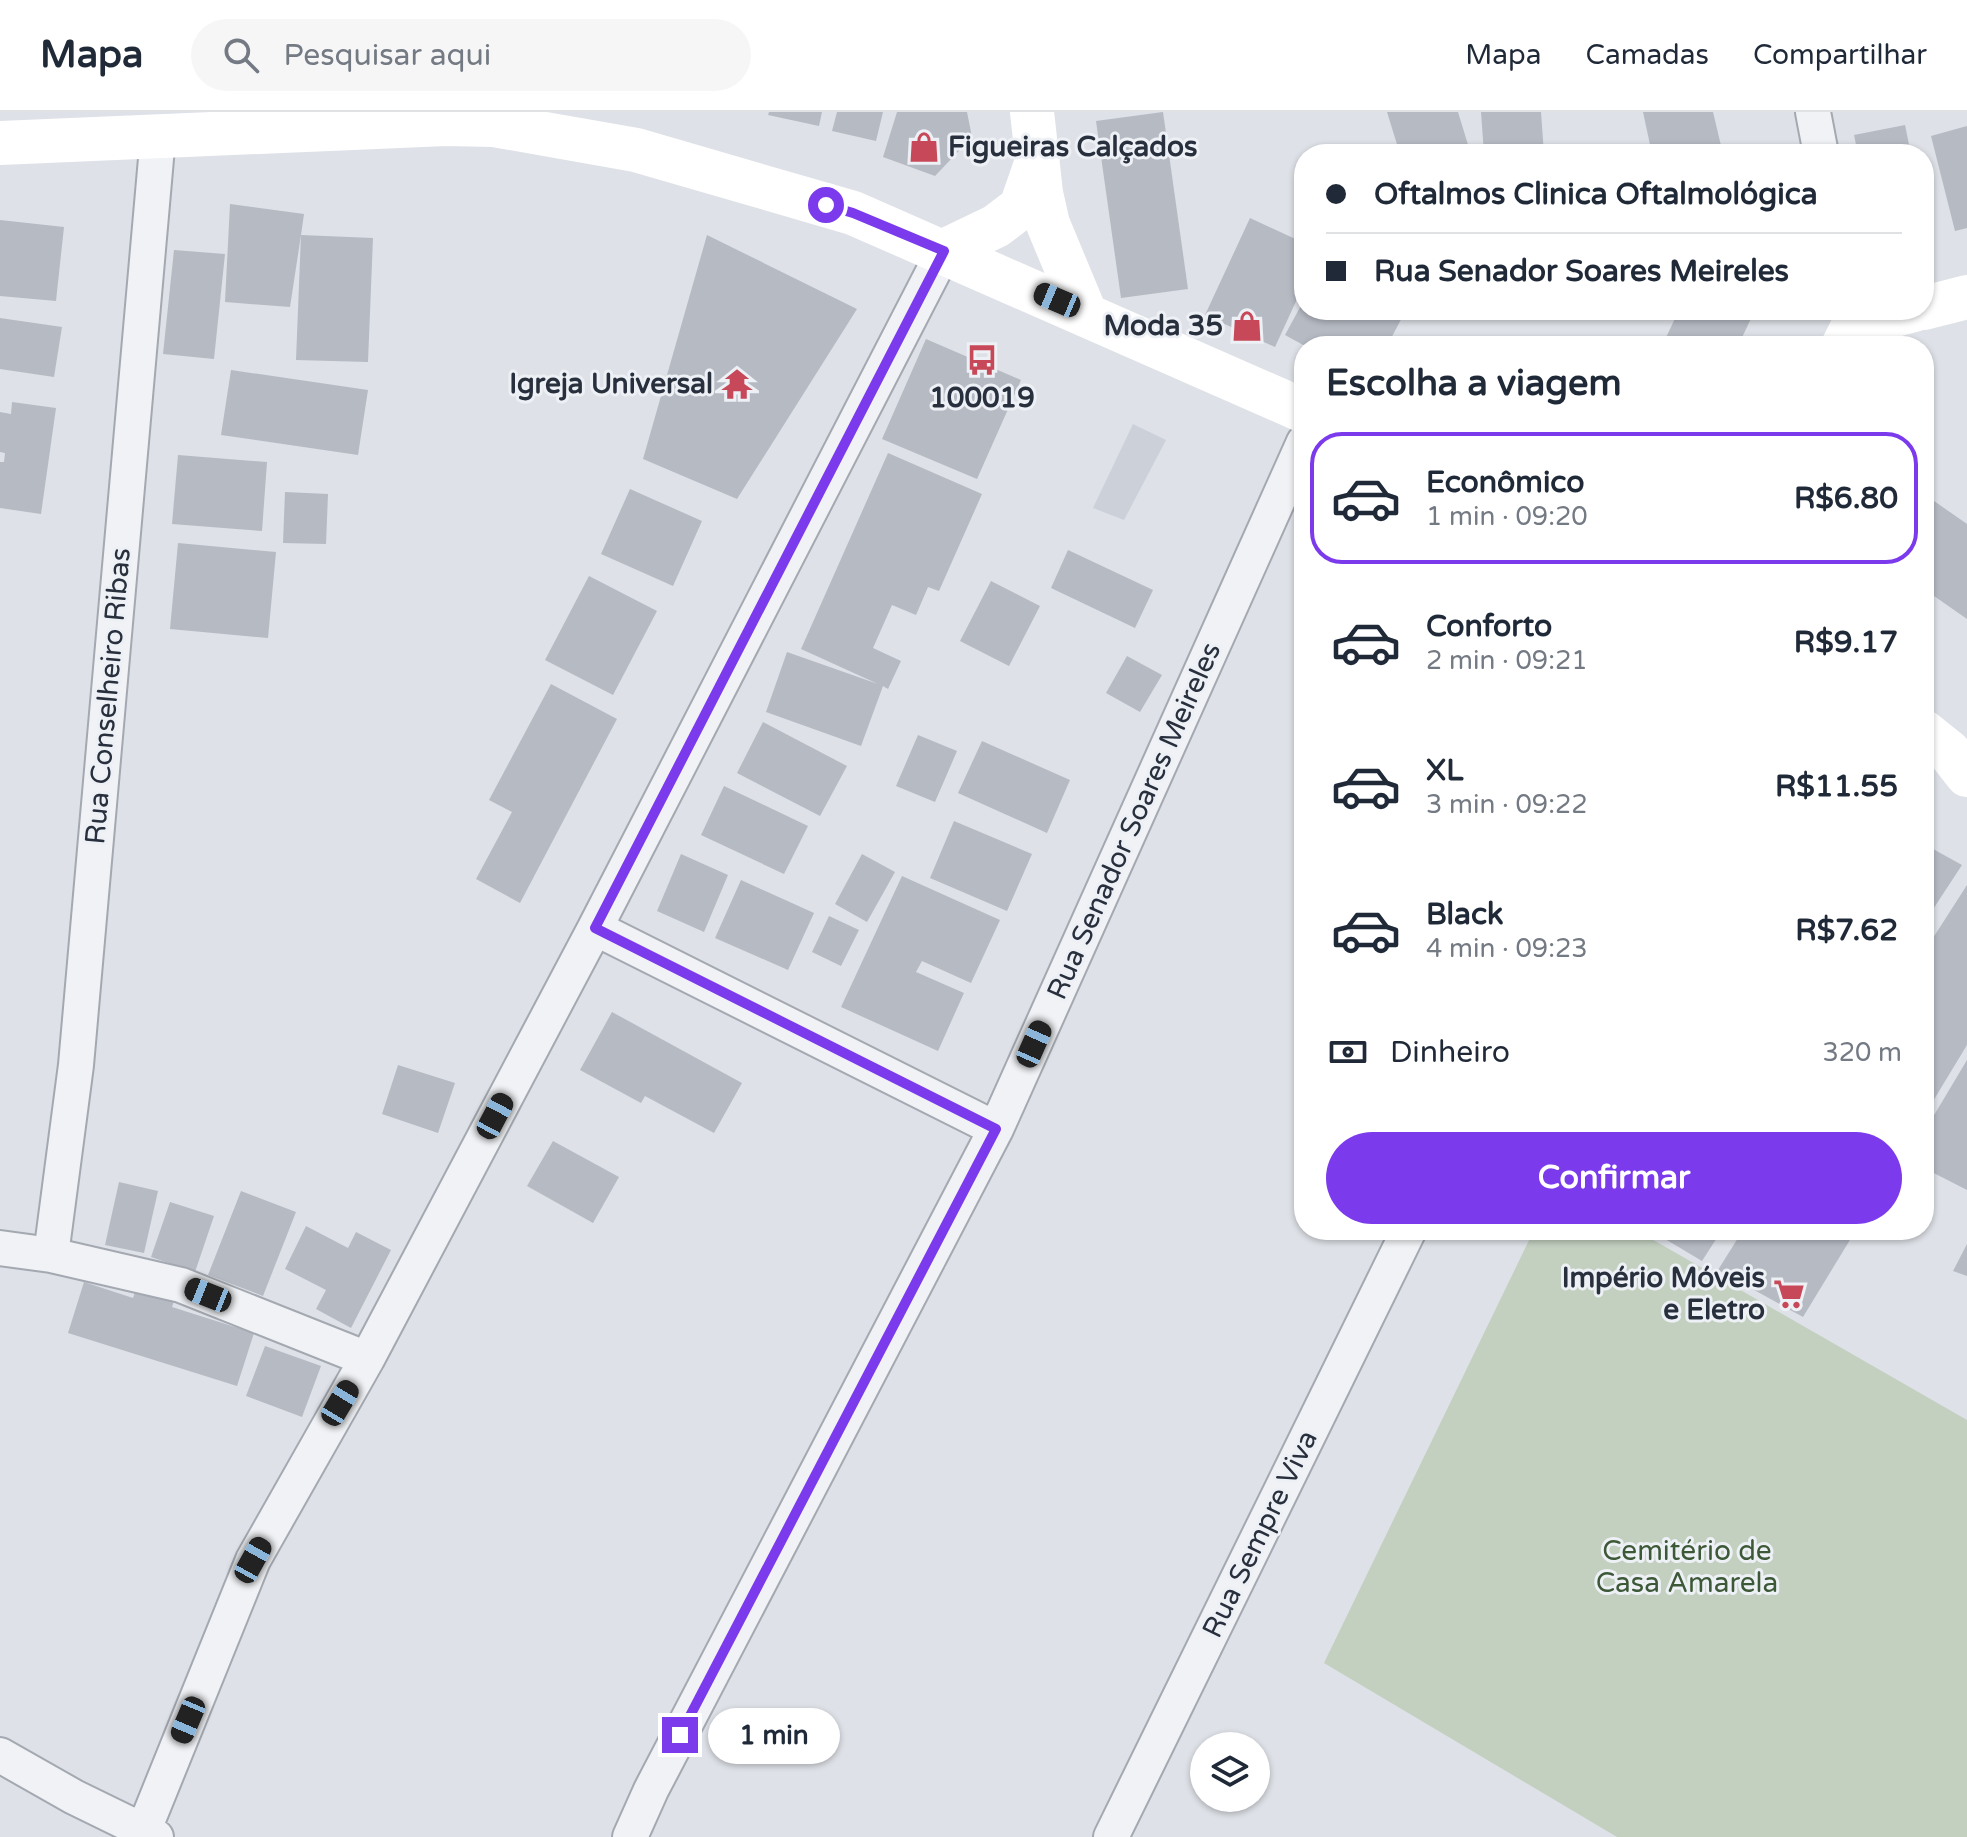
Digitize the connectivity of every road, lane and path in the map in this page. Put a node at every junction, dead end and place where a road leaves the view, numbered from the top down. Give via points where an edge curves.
1 (1032, 112) edge
2 (1813, 112) edge
3 (158, 136) junction
4 (0, 143) edge
5 (1819, 144) edge
6 (1039, 156) junction
7 (944, 251) junction
8 (1967, 297) edge
9 (1934, 305) edge
10 (1085, 313) junction
11 (1876, 320) edge
12 (1849, 327) edge
13 (1294, 407) edge
14 (1294, 464) edge
15 (595, 928) junction
16 (996, 1129) junction
17 (1404, 1240) edge
18 (0, 1248) edge
19 (51, 1255) junction
20 (367, 1359) junction
21 (0, 1755) edge
22 (146, 1835) edge
23 (630, 1837) edge
24 (1111, 1837) edge

1 - 6 main road
2 - 5 street
3 - 4 main road
3 - 7 main road via 494,125 636,150 853,213
3 - 19 street, Rua Conselheiro Ribas via 76,1065
6 - 7 main road via 1021,207 996,226
6 - 10 main road via 1048,224
7 - 10 main road
7 - 15 street
8 - 9 main road
10 - 13 main road
11 - 12 main road
14 - 16 street, Rua Senador Soares Meireles
15 - 16 street
15 - 20 street
16 - 23 street, Rua Senador Soares Meireles
17 - 24 street, Rua Sempre Viva
18 - 19 street
19 - 20 street via 181,1285
20 - 22 street via 253,1560
21 - 22 street

